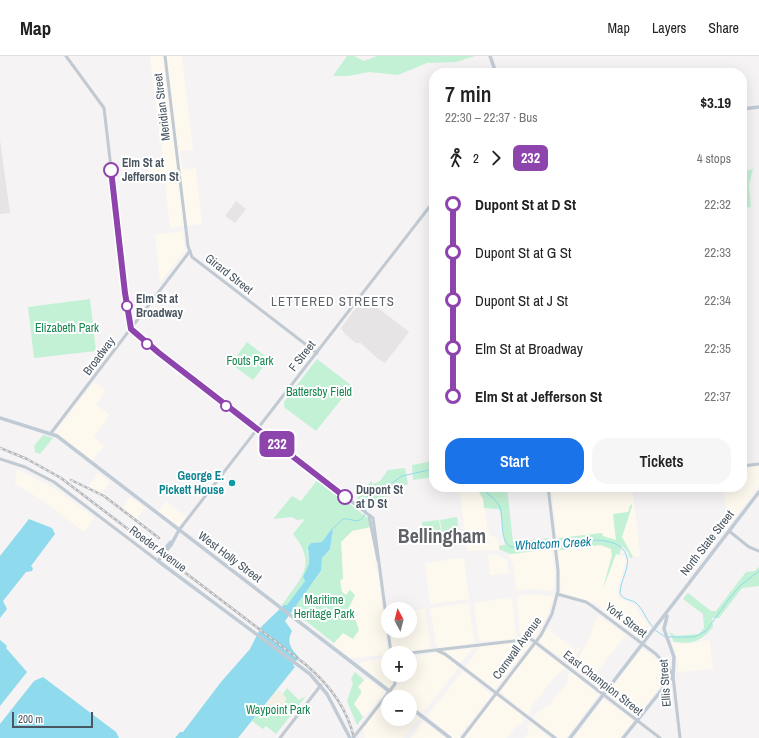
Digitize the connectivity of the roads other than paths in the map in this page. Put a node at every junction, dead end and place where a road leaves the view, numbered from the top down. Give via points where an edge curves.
1 (66, 56) edge
2 (165, 56) edge
3 (490, 56) edge
4 (494, 68) edge
5 (758, 107) edge
6 (747, 108) edge
7 (429, 207) edge
8 (190, 252) junction
9 (131, 329) junction
10 (317, 353) junction
11 (0, 418) edge
12 (258, 430) junction
13 (51, 433) junction
14 (0, 459) edge
15 (759, 464) edge
16 (747, 465) edge
17 (548, 492) edge
18 (759, 492) edge
19 (179, 530) junction
20 (729, 531) junction
21 (759, 551) edge
22 (158, 561) junction
23 (557, 594) junction
24 (672, 606) junction
25 (535, 642) junction
26 (643, 644) junction
27 (390, 646) edge
28 (434, 650) junction
29 (417, 653) edge
30 (673, 676) junction
31 (322, 687) junction
32 (388, 690) edge
33 (496, 693) junction
34 (604, 695) junction
35 (381, 702) edge
36 (417, 712) edge
37 (637, 720) junction
38 (280, 738) edge
39 (350, 738) edge
40 (353, 738) edge
41 (450, 738) edge
42 (462, 738) edge
43 (555, 738) edge
44 (570, 738) edge
45 (623, 738) edge
46 (660, 738) edge
47 (680, 738) edge

1 - 9 street via 104,108
2 - 8 street, Meridian Street
3 - 4 main road
5 - 6 main road
7 - 10 street, F Street
8 - 9 street, Broadway
8 - 10 street, Girard Street via 200,264
9 - 12 street via 154,350
9 - 13 street, Broadway
10 - 12 street, F Street
11 - 13 main road
12 - 19 street, F Street
12 - 27 street via 369,516 373,522
13 - 19 main road, West Holly Street
14 - 22 street, Roeder Avenue via 25,467 54,482
15 - 16 street
17 - 23 street, Cornwall Avenue via 558,570
18 - 20 main road, North State Street
19 - 22 main road, F Street
19 - 32 main road, West Holly Street
20 - 21 street via 746,545
20 - 24 main road, North State Street
22 - 31 main road, Roeder Avenue via 252,629
23 - 25 street, Cornwall Avenue via 551,617
23 - 26 street, York Street via 586,602
24 - 26 main road, North State Street
24 - 30 main road, Ellis Street via 665,619 665,632 675,660
25 - 28 street via 528,638
25 - 33 street, Cornwall Avenue
25 - 34 street, East Champion Street
26 - 30 street, York Street via 664,661
26 - 34 main road, North State Street
28 - 29 street
28 - 33 street via 445,654
30 - 37 main road
30 - 47 street, Ellis Street
31 - 38 street
31 - 39 main road, Roeder Avenue via 336,708
33 - 42 street, Cornwall Avenue
33 - 43 street
34 - 37 street, East Champion Street
34 - 44 main road, North State Street
35 - 40 street, bridge
36 - 41 main road
37 - 45 main road
37 - 46 street, East Champion Street

